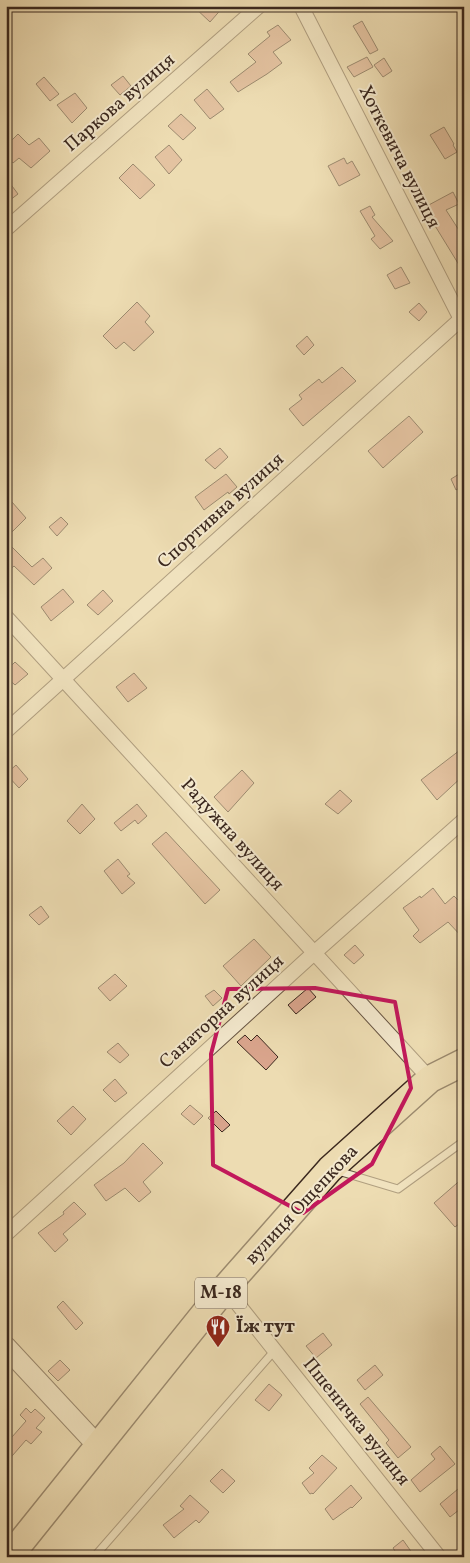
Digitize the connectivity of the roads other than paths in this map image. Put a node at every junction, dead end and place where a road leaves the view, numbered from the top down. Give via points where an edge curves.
1 (259, 6) edge
2 (301, 6) edge
3 (6, 228) edge
4 (462, 322) edge
5 (6, 617) edge
6 (64, 680) junction
7 (6, 731) edge
8 (464, 820) edge
9 (314, 953) junction
10 (464, 1062) edge
11 (430, 1079) junction
12 (464, 1141) edge
13 (330, 1169) junction
14 (6, 1234) edge
15 (225, 1288) junction
16 (6, 1346) edge
17 (275, 1350) junction
18 (98, 1446) junction
19 (10, 1557) edge
20 (94, 1557) edge
21 (440, 1557) edge

1 - 3 street, Паркова вулиця
2 - 4 street, Хоткевича вулиця
4 - 6 street, Спортивна вулиця
5 - 6 street, Радужна вулиця
6 - 7 street, Спортивна вулиця
6 - 9 street, Радужна вулиця
8 - 9 street, Санаторна вулиця
9 - 11 street, Радужна вулиця
9 - 14 street, Санаторна вулиця
10 - 11 highway, вулиця Ощепкова / М-18
11 - 13 highway, вулиця Ощепкова / М-18
12 - 13 lane via 398,1189
13 - 15 highway, вулиця Ощепкова / М-18
15 - 17 street, Пшеничка вулиця
15 - 18 highway, вулиця Ощепкова / М-18
16 - 18 street
17 - 20 lane
17 - 21 street, Пшеничка вулиця
18 - 19 highway, вулиця Ощепкова / М-18

